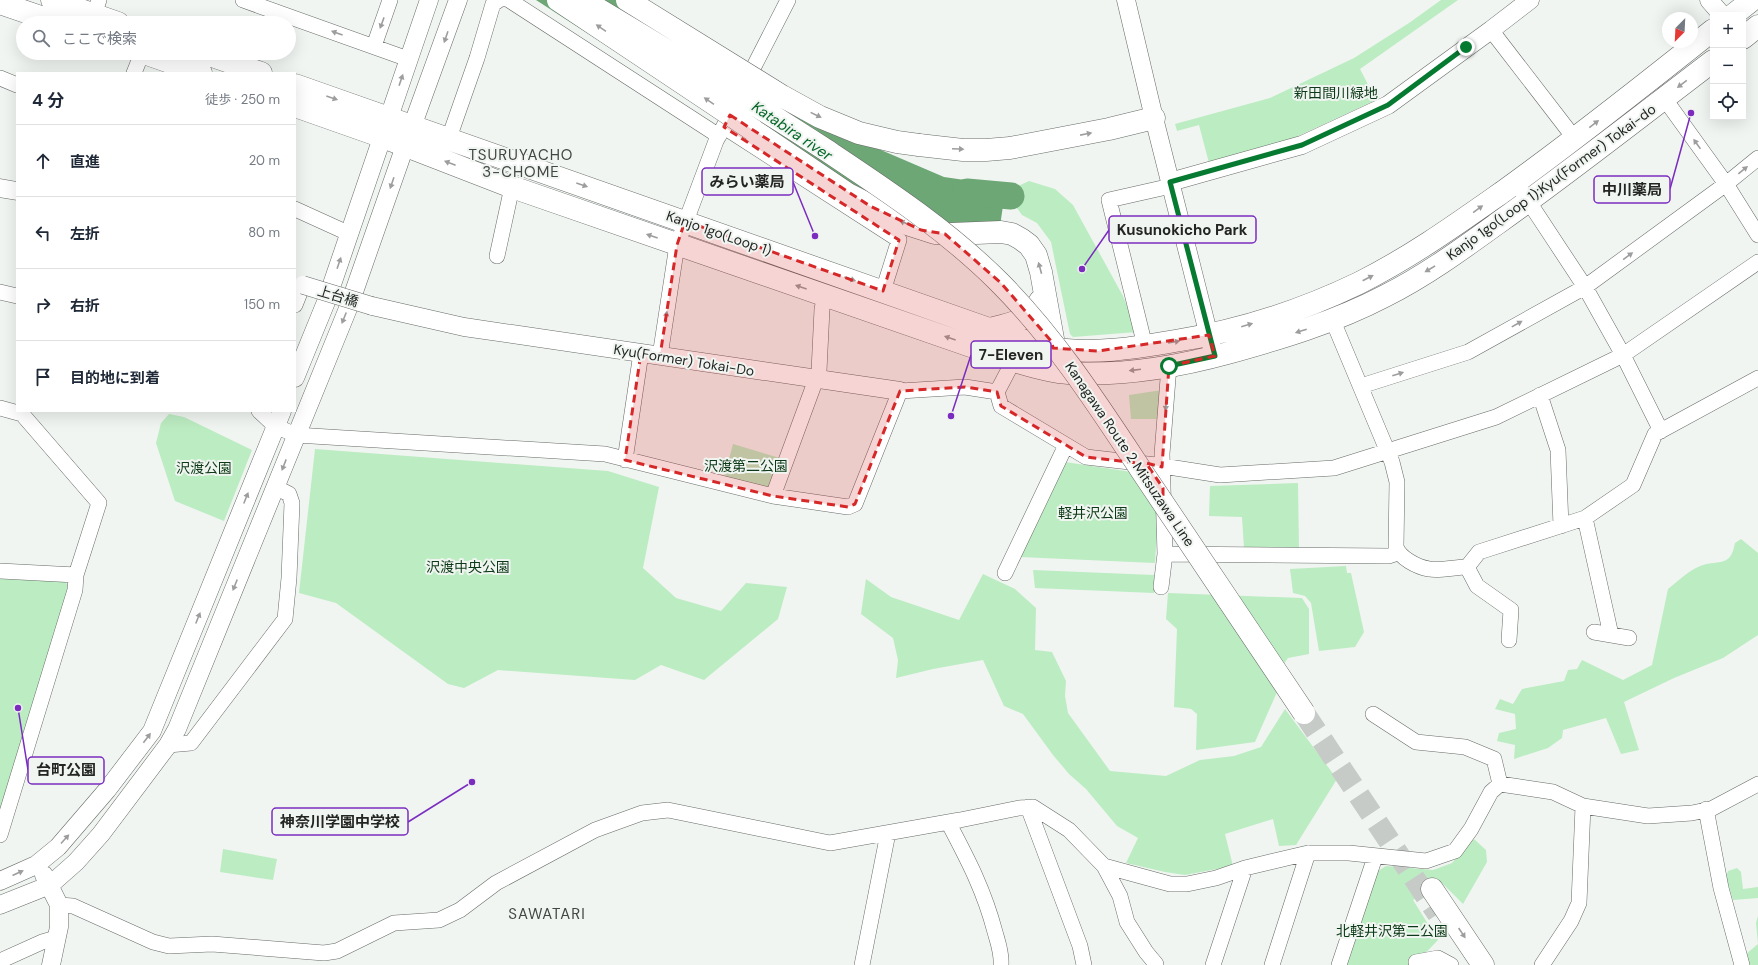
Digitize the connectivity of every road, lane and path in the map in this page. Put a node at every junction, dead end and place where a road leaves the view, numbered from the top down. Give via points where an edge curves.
1 (52, 0) edge
2 (243, 0) edge
3 (390, 0) edge
4 (429, 0) edge
5 (458, 0) edge
6 (499, 0) edge
7 (509, 0) edge
8 (558, 0) edge
9 (583, 0) edge
10 (603, 0) edge
11 (627, 0) edge
12 (788, 0) edge
13 (1126, 0) edge
14 (1530, 0) edge
15 (1709, 0) edge
16 (1752, 0) edge
17 (0, 3) edge
18 (97, 7) edge
19 (1719, 12) edge
20 (1737, 12) edge
21 (38, 16) edge
22 (109, 16) edge
23 (289, 16) edge
24 (296, 19) edge
25 (1758, 26) edge
26 (1491, 30) junction
27 (1710, 32) edge
28 (1746, 36) edge
29 (374, 46) junction
30 (408, 59) junction
31 (140, 60) edge
32 (163, 60) edge
33 (224, 60) edge
34 (1710, 63) edge
35 (134, 72) edge
36 (198, 72) edge
37 (258, 72) edge
38 (0, 78) edge
39 (16, 85) edge
40 (296, 85) edge
41 (1664, 98) junction
42 (296, 106) edge
43 (1154, 118) junction
44 (413, 126) junction
45 (386, 127) junction
46 (723, 128) junction
47 (448, 138) junction
48 (1575, 139) junction
49 (405, 146) junction
50 (1758, 158) edge
51 (1516, 182) junction
52 (1170, 184) junction
53 (1726, 184) junction
54 (512, 186) junction
55 (0, 188) edge
56 (16, 192) edge
57 (1529, 201) junction
58 (296, 209) edge
59 (685, 222) junction
60 (350, 234) junction
61 (1758, 235) edge
62 (677, 244) junction
63 (497, 256) dead end
64 (1758, 262) edge
65 (299, 284) edge
66 (1586, 287) junction
67 (883, 291) junction
68 (0, 292) edge
69 (1044, 294) junction
70 (825, 295) junction
71 (16, 296) edge
72 (296, 300) edge
73 (372, 306) joint
74 (1333, 321) junction
75 (989, 329) junction
76 (1209, 335) junction
77 (1024, 341) junction
78 (1146, 346) junction
79 (1053, 348) junction
80 (641, 353) junction
81 (1623, 355) junction
82 (660, 356) junction
83 (1215, 356) junction
84 (1014, 361) junction
85 (1169, 366) junction
86 (1066, 373) junction
87 (296, 376) edge
88 (1758, 378) edge
89 (816, 380) junction
90 (1361, 386) junction
91 (900, 391) junction
92 (997, 392) junction
93 (1540, 395) junction
94 (0, 408) edge
95 (261, 412) edge
96 (278, 419) edge
97 (1661, 430) junction
98 (296, 436) junction
99 (1066, 445) junction
100 (1387, 452) junction
101 (625, 460) junction
102 (1162, 467) junction
103 (275, 487) junction
104 (774, 496) junction
105 (1585, 518) junction
106 (1561, 526) junction
107 (1398, 553) junction
108 (1165, 554) junction
109 (1467, 567) junction
110 (0, 571) edge
111 (1005, 573) dead end
112 (76, 575) junction
113 (1162, 587) dead end
114 (1594, 632) dead end
115 (1611, 635) junction
116 (1629, 638) dead end
117 (1509, 640) dead end
118 (1373, 714) dead end
119 (168, 745) junction
120 (1500, 784) junction
121 (1758, 784) edge
122 (1583, 806) junction
123 (1028, 807) junction
124 (1706, 809) junction
125 (948, 822) junction
126 (888, 833) junction
127 (0, 835) edge
128 (1308, 853) junction
129 (1375, 857) junction
130 (36, 865) junction
131 (1104, 866) junction
132 (1245, 868) junction
133 (0, 881) edge
134 (50, 885) junction
135 (1432, 889) dead end
136 (0, 905) edge
137 (59, 905) junction
138 (56, 938) junction
139 (0, 961) edge
140 (1416, 962) dead end
141 (51, 965) edge
142 (862, 965) edge
143 (1001, 965) edge
144 (1084, 965) edge
145 (1154, 965) edge
146 (1213, 965) edge
147 (1272, 965) edge
148 (1338, 965) edge
149 (1450, 965) edge
150 (1483, 965) edge
151 (1542, 965) edge
152 (1742, 965) edge

1 - 18 main road
23 -> 2 street
3 -> 29 street
4 - 30 street
5 -> 44 street
6 - 47 street via 493,4 477,58
7 - 46 street
69 -> 8 main road, bridge via 1036,255 1021,239 1001,232 935,233 907,224 848,194
9 - 10 main road, Kanagawa Route 2 Mitsuzawa Line, bridge via 771,114 861,173 961,246 996,279 1037,324 1087,389 1308,711 1094,385 1044,318 1007,277 967,240 905,194 775,107
11 -> 43 main road, bridge via 820,117 859,133 897,142 964,150 1010,148
12 - 46 street, bridge
13 - 43 street
14 - 26 street
15 - 19 street
16 - 20 main road
17 - 21 main road
18 - 22 main road
29 -> 24 street
25 - 28 main road
26 - 48 street
26 - 52 street via 1383,107 1302,145
48 -> 27 main road, Kanjo 1go(Loop 1);Kyu(Former) Tokai-do
29 - 30 street
45 -> 30 street
31 - 35 street
32 - 36 main road
33 - 37 main road
34 -> 41 main road, Kanjo 1go(Loop 1);Kyu(Former) Tokai-do
38 - 39 street
40 -> 45 main road
53 -> 41 street
41 - 57 main road, Kanjo 1go(Loop 1);Kyu(Former) Tokai-do
42 - 45 main road
43 - 52 street
44 - 45 main road, Kanjo 1go(Loop 1)
44 - 47 main road, Kanjo 1go(Loop 1)
44 - 49 street
45 - 49 main road, Kanjo 1go(Loop 1)
45 - 60 street
46 - 59 street
46 - 67 street via 899,240
47 -> 59 main road, Kanjo 1go(Loop 1)
48 - 51 main road, Kanjo 1go(Loop 1);Kyu(Former) Tokai-do
54 -> 49 main road, Kanjo 1go(Loop 1)
49 -> 98 street via 349,306
53 -> 50 street
51 - 57 street
76 -> 51 main road, Kanjo 1go(Loop 1);Kyu(Former) Tokai-do via 1284,314 1357,284 1437,239
52 - 76 street
52 - 78 street via 1109,200
53 - 61 street
66 -> 53 street
62 -> 54 main road, Kanjo 1go(Loop 1)
54 - 63 street
55 - 56 street
57 - 66 street
57 -> 74 main road, Kanjo 1go(Loop 1);Kyu(Former) Tokai-do via 1446,259 1386,296
58 - 60 street
59 - 62 street
59 -> 67 main road, Kanjo 1go(Loop 1)
87 -> 60 street
70 -> 62 main road, Kanjo 1go(Loop 1)
82 -> 62 street
64 - 81 street
65 - 72 street
65 - 73 street, 上台橋, bridge
66 - 81 street
90 -> 66 street via 1468,352
67 - 75 main road, Kanjo 1go(Loop 1)
68 - 71 street
69 - 75 main road via 1032,312 1019,322
69 - 79 main road
84 -> 70 main road, Kanjo 1go(Loop 1)
70 - 89 street via 819,371
73 - 80 street, Kyu(Former) Tokai-Do via 464,327
74 -> 83 main road, Kanjo 1go(Loop 1);Kyu(Former) Tokai-do
74 - 90 street
75 - 77 main road, Kanjo 1go(Loop 1)
78 -> 76 main road, Kanjo 1go(Loop 1);Kyu(Former) Tokai-do
76 - 83 street
77 - 79 main road, Kanjo 1go(Loop 1);Kyu(Former) Tokai-do
77 - 84 street
78 - 79 main road, Kanjo 1go(Loop 1);Kyu(Former) Tokai-do via 1098,351
79 - 86 main road
80 - 82 street, Kyu(Former) Tokai-Do
80 - 101 street
81 - 93 street
81 - 97 street
82 - 89 street, Kyu(Former) Tokai-Do
83 - 85 main road, Kanjo 1go(Loop 1);Kyu(Former) Tokai-do
84 - 86 main road, Kanjo 1go(Loop 1);Kyu(Former) Tokai-do
84 - 92 street
85 -> 86 main road, Kanjo 1go(Loop 1);Kyu(Former) Tokai-do via 1116,373
85 -> 102 street
88 - 97 street
89 - 91 street, Kyu(Former) Tokai-Do
89 - 104 street
90 - 100 street
91 - 92 street, Kyu(Former) Tokai-Do via 965,387
91 - 104 street via 855,504 848,507
92 - 99 street via 1001,406
93 - 100 street via 1496,417
93 - 106 street via 1558,450
94 - 112 street via 22,414 99,503
95 - 96 street
96 - 98 street
130 -> 96 street via 58,847 77,826 152,731
97 - 105 street via 1655,434 1634,485
98 - 101 street via 605,454
98 -> 103 street
99 - 102 street via 1086,457
99 - 111 street
100 - 102 street via 1334,468 1220,475
100 - 107 street via 1397,482
101 - 104 street
102 - 108 street
103 -> 119 street via 177,729
103 - 119 street via 290,494 292,503 285,620 191,743
105 - 106 street
105 - 115 street
106 - 109 street via 1479,552
107 - 108 street via 1389,556
107 - 109 street via 1429,569
108 - 113 street
109 - 117 street via 1478,586 1511,610
110 - 112 street
112 - 127 street via 75,590
114 - 115 street
115 - 116 street
118 - 120 street via 1416,742 1465,747 1494,759
119 - 134 street via 100,834 76,862
120 - 122 street via 1541,788
120 - 129 street via 1491,792 1471,829 1455,851 1426,861
121 - 124 street
122 - 124 street via 1648,816 1692,813
122 - 151 street via 1579,903 1571,921
123 - 125 street
123 - 131 street via 1033,807 1069,830
123 - 144 street via 1080,946
124 - 152 street via 1721,888
125 - 126 street
125 - 143 street via 980,883 1002,955
126 - 137 street via 830,843 668,810 642,813 595,830 496,883 460,910 439,920 394,923 337,951 324,953 212,944 169,946 153,942 73,906
126 - 142 street
128 - 129 street via 1349,853
128 - 132 street
128 - 147 street
129 - 148 street
133 -> 130 street
130 - 134 street
131 - 132 street via 1170,884 1187,884
131 - 145 street via 1120,896 1127,922 1156,964
132 - 146 street
134 - 136 street
134 - 137 street
135 -> 150 main road
137 - 138 street
138 - 139 street
138 - 141 street
140 - 149 street via 1438,958

